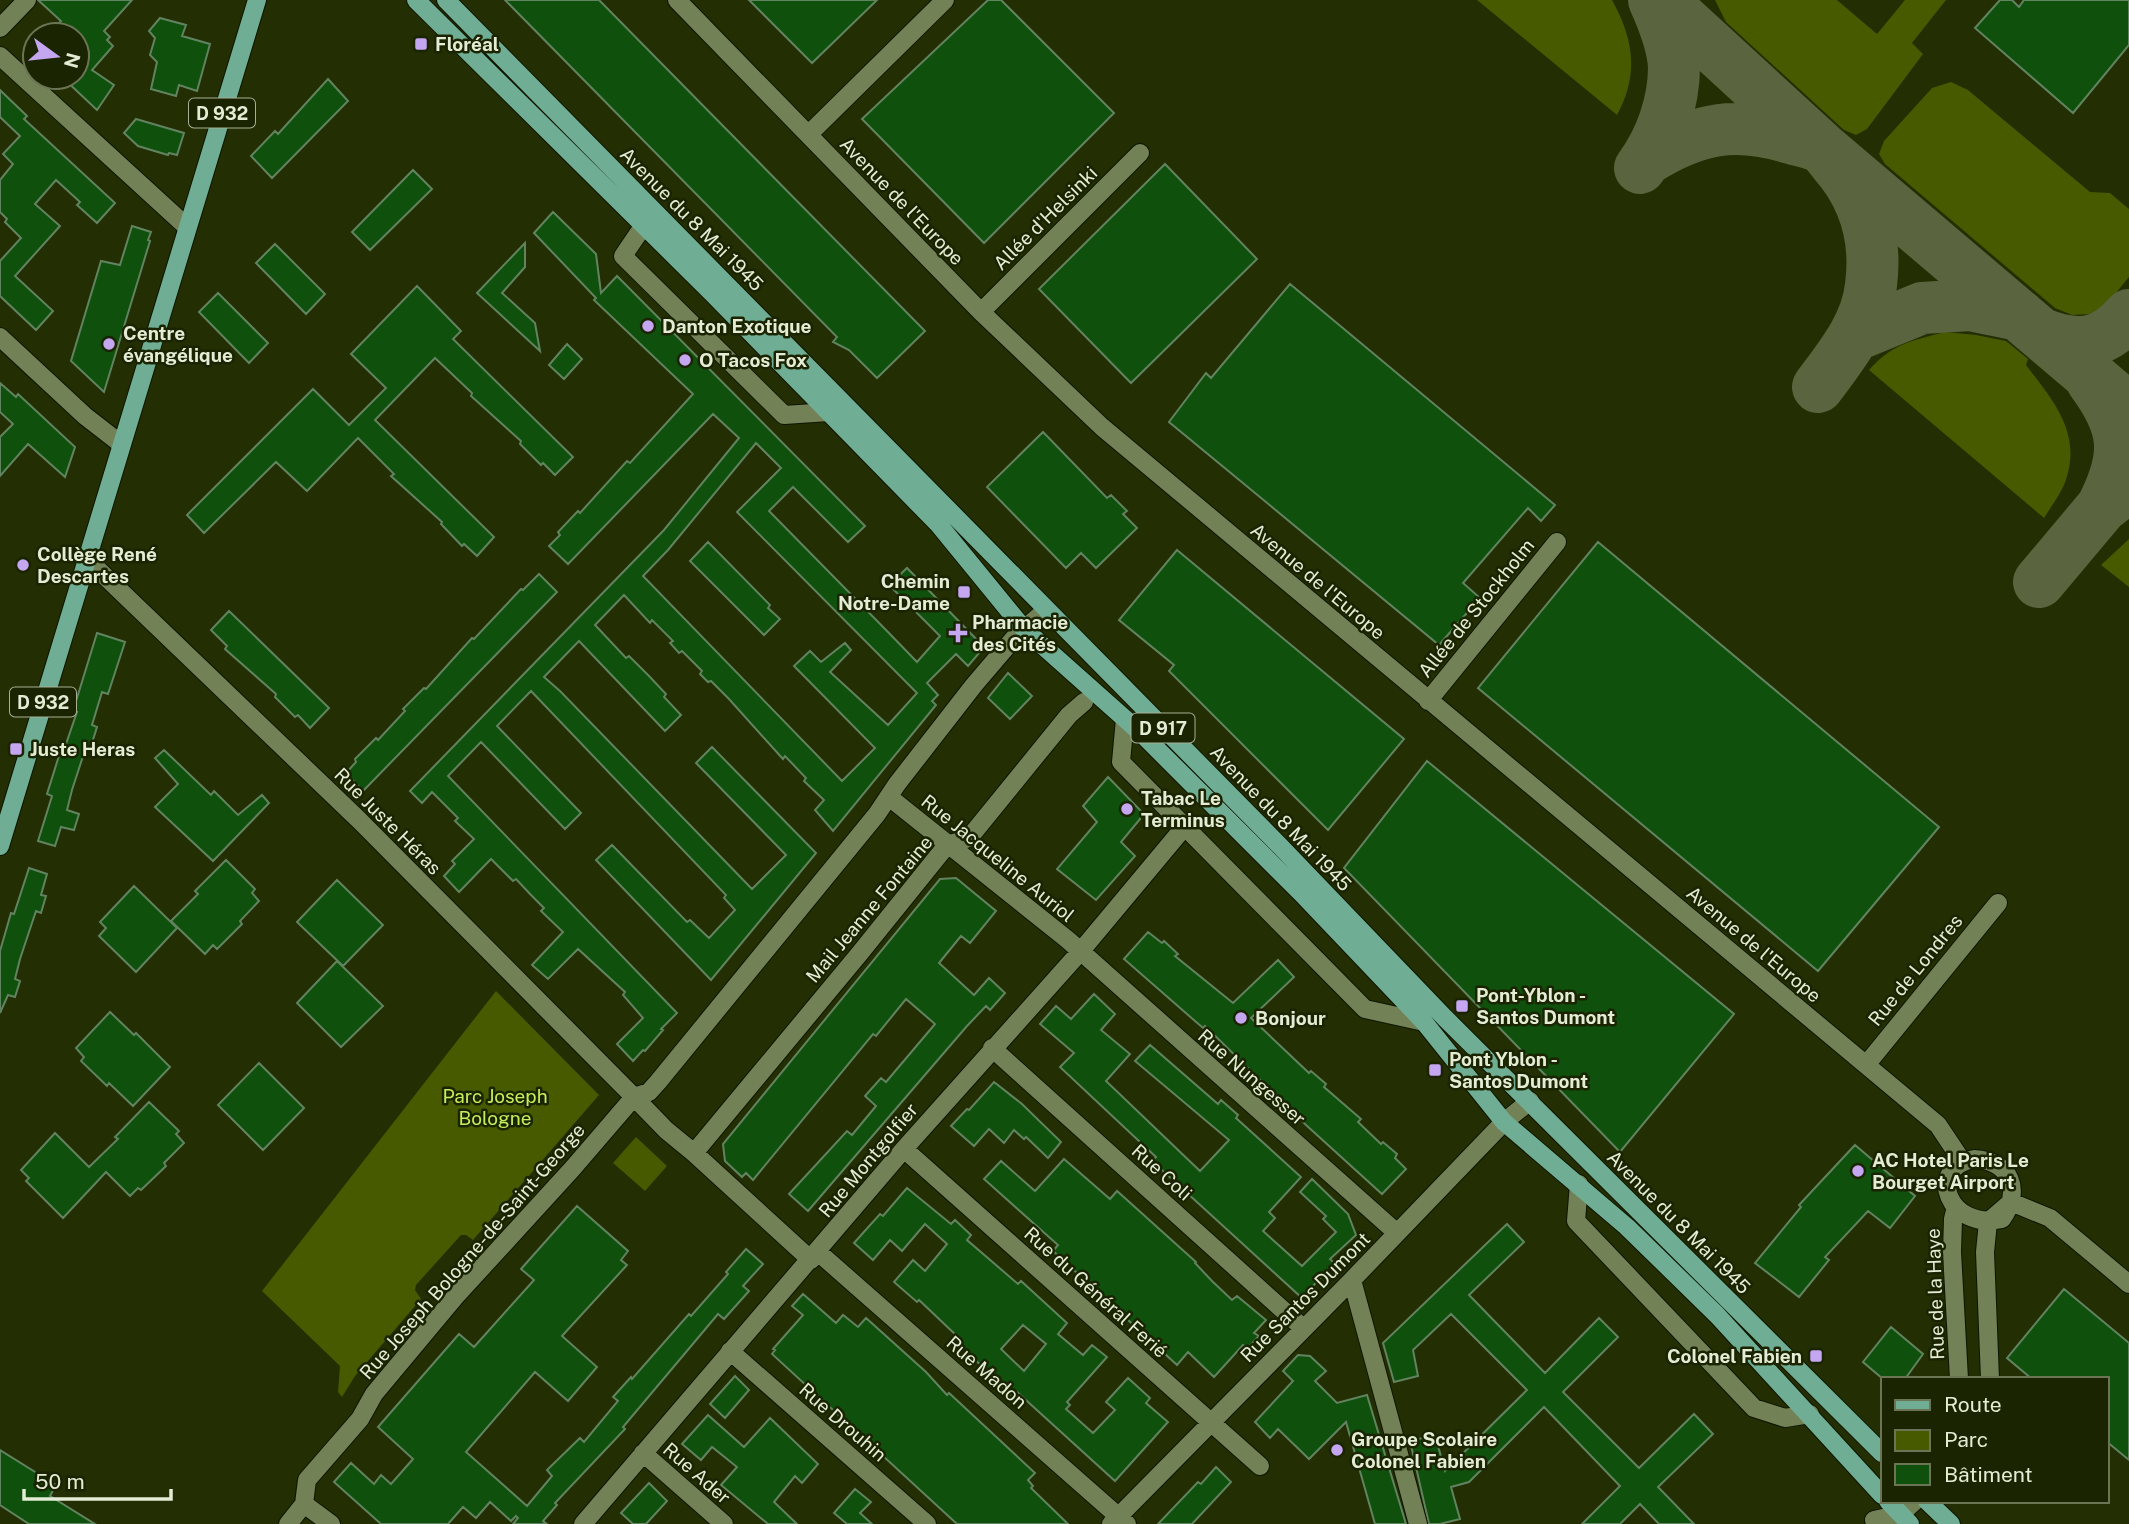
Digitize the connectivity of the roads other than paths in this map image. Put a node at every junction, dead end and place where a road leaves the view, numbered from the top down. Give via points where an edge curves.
1 (27, 0) edge
2 (257, 0) edge
3 (416, 0) edge
4 (446, 0) edge
5 (677, 0) edge
6 (945, 0) edge
7 (0, 28) edge
8 (0, 56) edge
9 (808, 134) junction
10 (1140, 153) dead end
11 (644, 225) junction
12 (187, 227) junction
13 (981, 312) junction
14 (0, 337) edge
15 (828, 412) junction
16 (121, 444) junction
17 (1557, 542) dead end
18 (87, 559) junction
19 (1046, 610) junction
20 (1020, 633) junction
21 (1428, 701) junction
22 (1084, 702) dead end
23 (1125, 719) junction
24 (889, 797) junction
25 (1186, 825) junction
26 (947, 845) junction
27 (0, 846) edge
28 (1998, 903) dead end
29 (1080, 952) junction
30 (1424, 1022) junction
31 (992, 1048) junction
32 (1866, 1065) junction
33 (634, 1097) junction
34 (1530, 1101) junction
35 (1504, 1122) junction
36 (904, 1149) junction
37 (694, 1153) junction
38 (1962, 1161) junction
39 (1578, 1184) junction
40 (2011, 1202) junction
41 (1956, 1208) junction
42 (1988, 1222) junction
43 (1397, 1233) junction
44 (814, 1256) junction
45 (1352, 1280) junction
46 (2129, 1284) edge
47 (1303, 1328) junction
48 (730, 1351) junction
49 (1990, 1374) edge
50 (1958, 1375) edge
51 (1810, 1414) junction
52 (1209, 1422) junction
53 (1881, 1452) edge
54 (643, 1453) junction
55 (1260, 1466) dead end
56 (1881, 1494) edge
57 (1881, 1501) edge
58 (1890, 1503) edge
59 (1914, 1503) edge
60 (1929, 1503) edge
61 (304, 1504) junction
62 (1906, 1519) edge
63 (1119, 1521) edge
64 (1872, 1522) edge
65 (288, 1524) edge
66 (331, 1524) edge
67 (583, 1524) edge
68 (724, 1524) edge
69 (927, 1524) edge
70 (1418, 1524) edge
71 (1951, 1524) edge

1 - 7 street
2 - 12 main road, D 932
3 - 11 main road, Avenue du 8 Mai 1945 / D 917
4 - 19 main road, Avenue du 8 Mai 1945 / D 917
5 - 9 street, Avenue de l'Europe
6 - 9 street
8 - 12 street
9 - 13 street, Avenue de l'Europe
10 - 13 street, Allée d'Helsinki
11 - 15 main road, Avenue du 8 Mai 1945 / D 917
11 - 15 street, Avenue du 8 Mai 1945 via 623,256 784,415
12 - 16 main road, D 932
13 - 21 street, Avenue de l'Europe via 1116,439
14 - 16 street
15 - 20 main road, Avenue du 8 Mai 1945 / D 917 via 939,525
16 - 18 main road, D 932
17 - 21 street, Allée de Stockholm
18 - 27 main road, D 932
18 - 33 street, Rue Juste Héras via 359,820
19 - 20 street
19 - 34 main road, Avenue du 8 Mai 1945 / D 917
20 - 23 main road, Avenue du 8 Mai 1945 / D 917
20 - 24 street
21 - 32 street, Avenue de l'Europe
22 - 26 street, Mail Jeanne Fontaine via 969,838
23 - 25 street via 1121,762
23 - 30 main road, Avenue du 8 Mai 1945 / D 917
24 - 26 street, Rue Jacqueline Auriol
24 - 33 street via 658,1082 649,1092
25 - 29 street, Rue Montgolfier
25 - 30 street via 1365,1009
26 - 29 street, Rue Jacqueline Auriol
26 - 37 street, Mail Jeanne Fontaine
28 - 32 street, Rue de Londres
29 - 31 street, Rue Montgolfier
29 - 43 street, Rue Nungesser
30 - 35 main road, Avenue du 8 Mai 1945 / D 917
31 - 36 street, Rue Montgolfier
31 - 47 street, Rue Coli
32 - 38 street, Avenue de l'Europe via 1938,1125
33 - 37 street, Rue Juste Héras
33 - 61 street, Rue Joseph Bologne-de-Saint-George via 374,1394 360,1419 307,1480
34 - 35 street, Rue Santos Dumont
34 - 53 main road, Avenue du 8 Mai 1945 / D 917
35 - 39 main road, Avenue du 8 Mai 1945 / D 917
35 - 43 street, Rue Santos Dumont
36 - 44 street, Rue Montgolfier
36 - 52 street, Rue du Général Ferié
37 - 44 street, Rue Madon
38 - 40 street via 1985,1160 2005,1173 2013,1183
38 - 41 street via 1946,1186
39 - 51 main road, Avenue du 8 Mai 1945 / D 917 via 1717,1315
39 - 51 street via 1576,1221 1754,1408 1785,1418
40 - 42 street
40 - 46 street via 2050,1218
41 - 42 street
41 - 50 street, Rue de la Haye via 1952,1252
42 - 49 street
43 - 45 street, Rue Santos Dumont
44 - 48 street, Rue Montgolfier
44 - 63 street, Rue Madon
45 - 47 street, Rue Santos Dumont
45 - 70 street
47 - 52 street, Rue Santos Dumont
48 - 54 street, Rue Montgolfier
48 - 69 street, Rue Drouhin
49 - 50 street
51 - 56 main road, Avenue du 8 Mai 1945 / D 917
52 - 55 street, Rue du Général Ferié
52 - 63 street, Rue Santos Dumont
54 - 67 street, Rue Montgolfier
54 - 68 street, Rue Ader
57 - 64 street
58 - 62 main road, Avenue du 8 Mai 1945
59 - 62 street
60 - 71 main road
61 - 65 street
61 - 66 street
62 - 64 street

